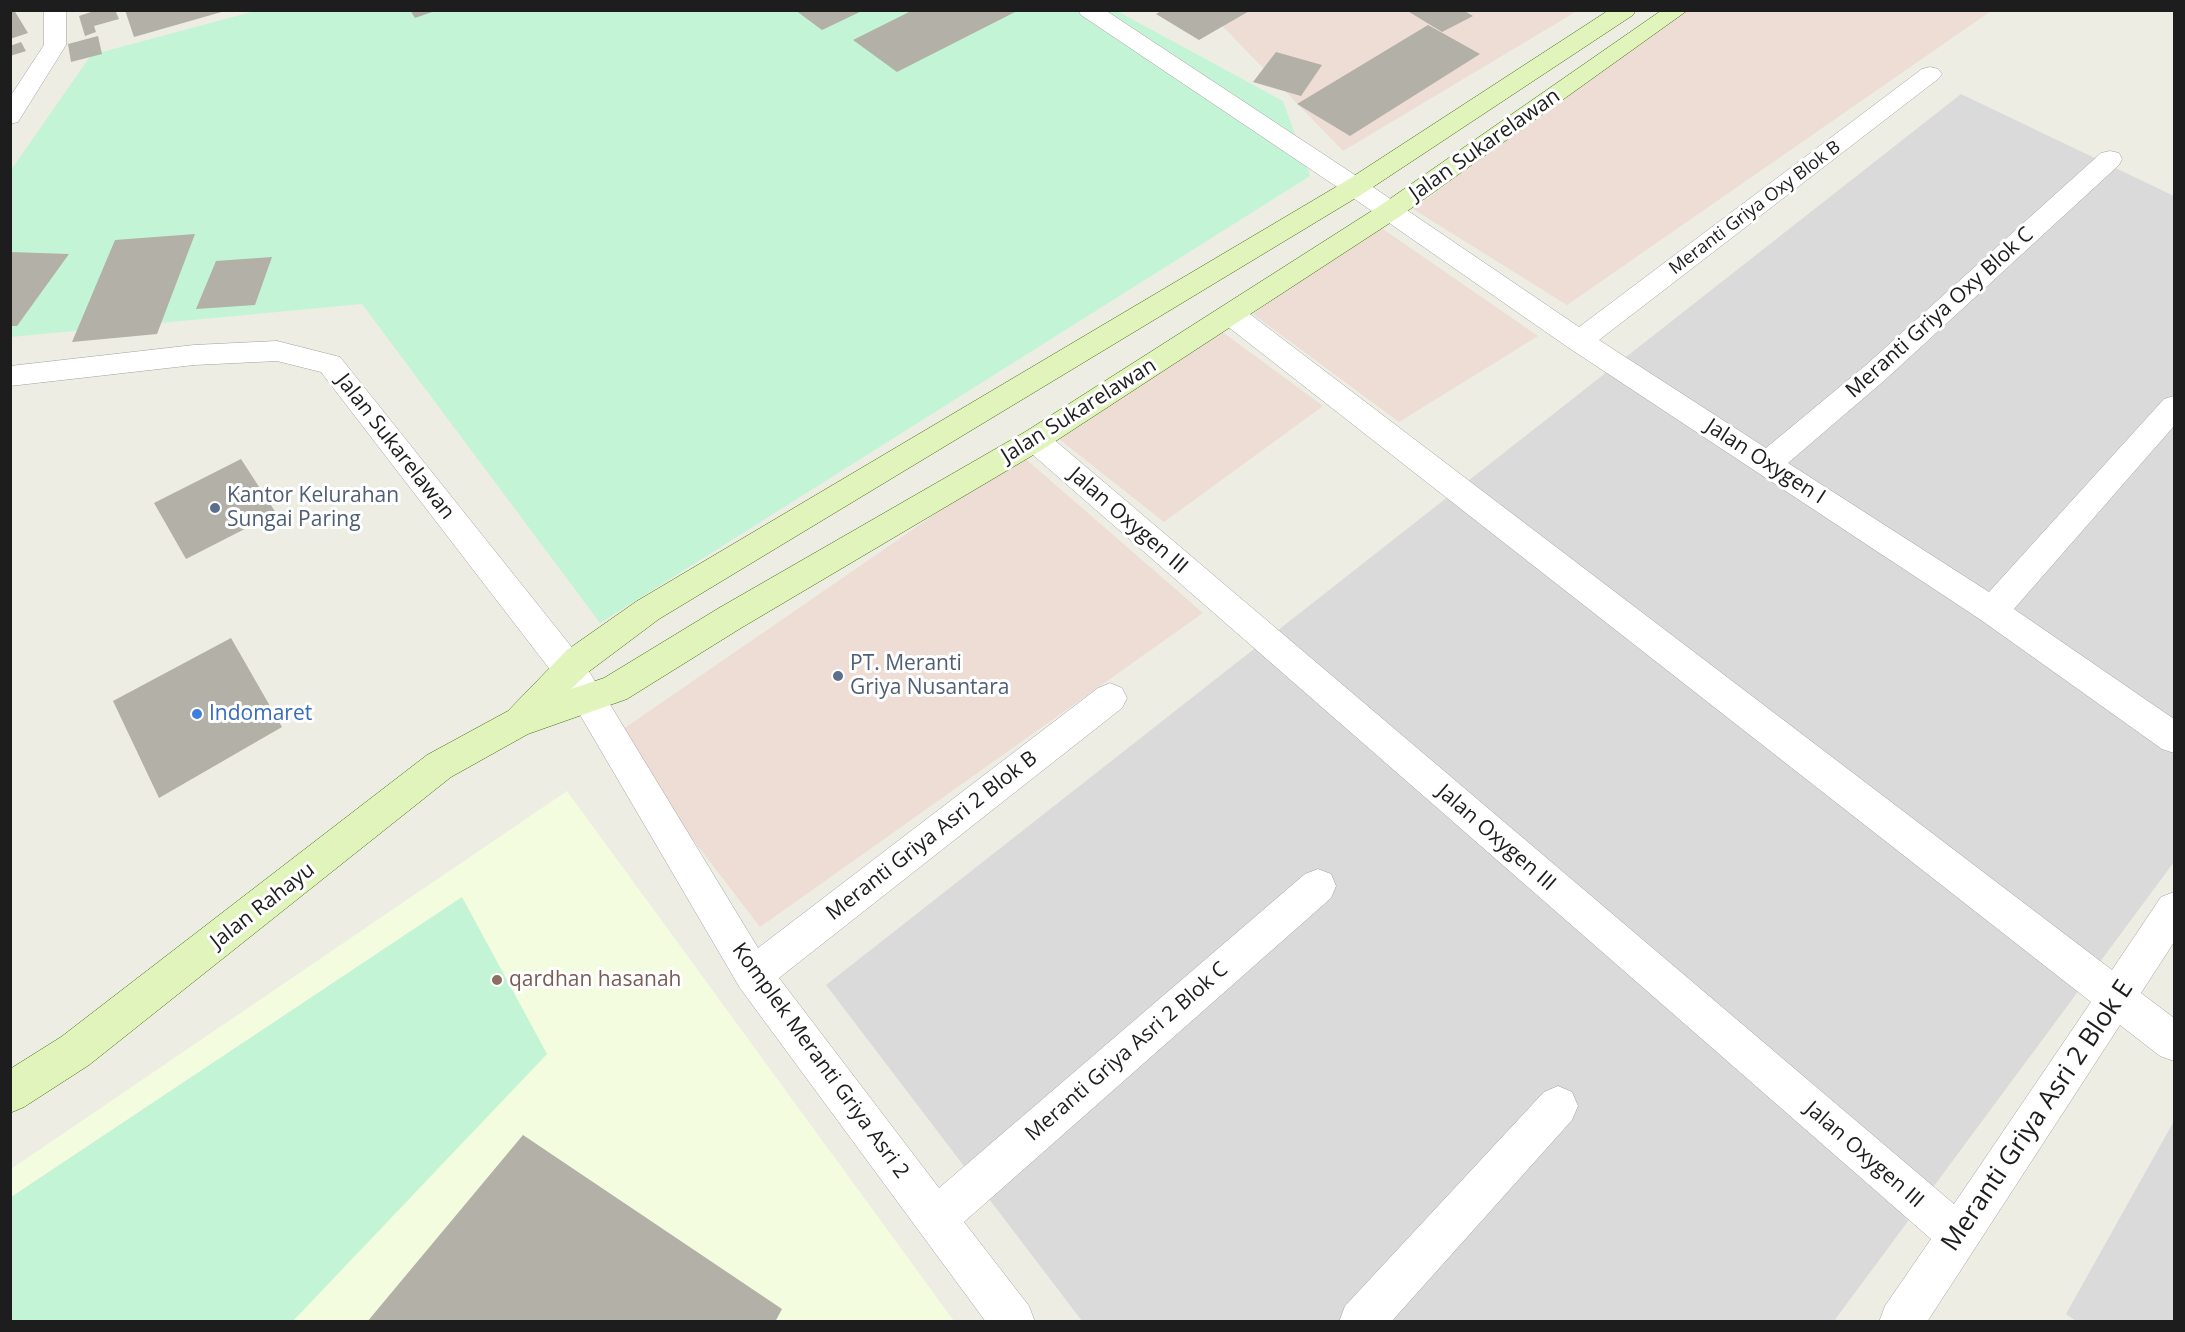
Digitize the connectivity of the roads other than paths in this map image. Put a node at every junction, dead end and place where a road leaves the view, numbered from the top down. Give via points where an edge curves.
1 (1089, 10) edge
2 (1625, 10) edge
3 (1677, 10) edge
4 (61, 12) edge
5 (1930, 74) dead end
6 (10, 117) edge
7 (2110, 159) dead end
8 (1355, 187) junction
9 (1390, 211) junction
10 (1232, 315) junction
11 (1579, 341) junction
12 (10, 376) edge
13 (2175, 407) edge
14 (1035, 440) junction
15 (1767, 464) junction
16 (1992, 610) junction
17 (579, 684) junction
18 (1110, 698) dead end
19 (517, 723) joint
20 (2175, 738) edge
21 (1318, 886) dead end
22 (2175, 910) edge
23 (753, 975) junction
24 (2116, 997) junction
25 (2175, 1042) edge
26 (10, 1093) edge
27 (1558, 1106) dead end
28 (936, 1219) junction
29 (1958, 1235) junction
30 (1013, 1322) edge
31 (1361, 1322) edge
32 (1901, 1322) edge

1 - 8 street, Jalan Oxygen I
2 - 8 main road, Jalan Sukarelawan
3 - 9 main road, Jalan Sukarelawan
4 - 6 street via 55,45
5 - 11 street, Meranti Griya Oxy Blok B
7 - 15 street, Meranti Griya Oxy Blok C via 1876,372
8 - 9 street, Jalan Oxygen I
8 - 17 main road, Jalan Sukarelawan via 648,610 579,660
9 - 10 main road, Jalan Sukarelawan
9 - 11 street, Jalan Oxygen I
10 - 14 main road, Jalan Sukarelawan
10 - 24 street
11 - 15 street, Jalan Oxygen I
12 - 17 street, Jalan Sukarelawan via 194,355 278,351 330,364
13 - 16 street
14 - 17 main road, Jalan Sukarelawan via 615,688
14 - 29 street, Jalan Oxygen III
15 - 16 street, Jalan Oxygen I
16 - 20 street, Jalan Oxygen I
17 - 19 main road, Jalan Sukarelawan
17 - 23 street, Komplek Meranti Griya Asri 2
18 - 23 street, Meranti Griya Asri 2 Blok B
19 - 26 main road, Jalan Rahayu via 439,766 75,1051
21 - 28 street, Meranti Griya Asri 2 Blok C
22 - 24 street, Meranti Griya Asri 2 Blok E
23 - 28 street, Komplek Meranti Griya Asri 2
24 - 25 street
24 - 29 street, Meranti Griya Asri 2 Blok E
27 - 31 street
28 - 30 street, Komplek Meranti Griya Asri 2
29 - 32 street, Meranti Griya Asri 2 Blok E

